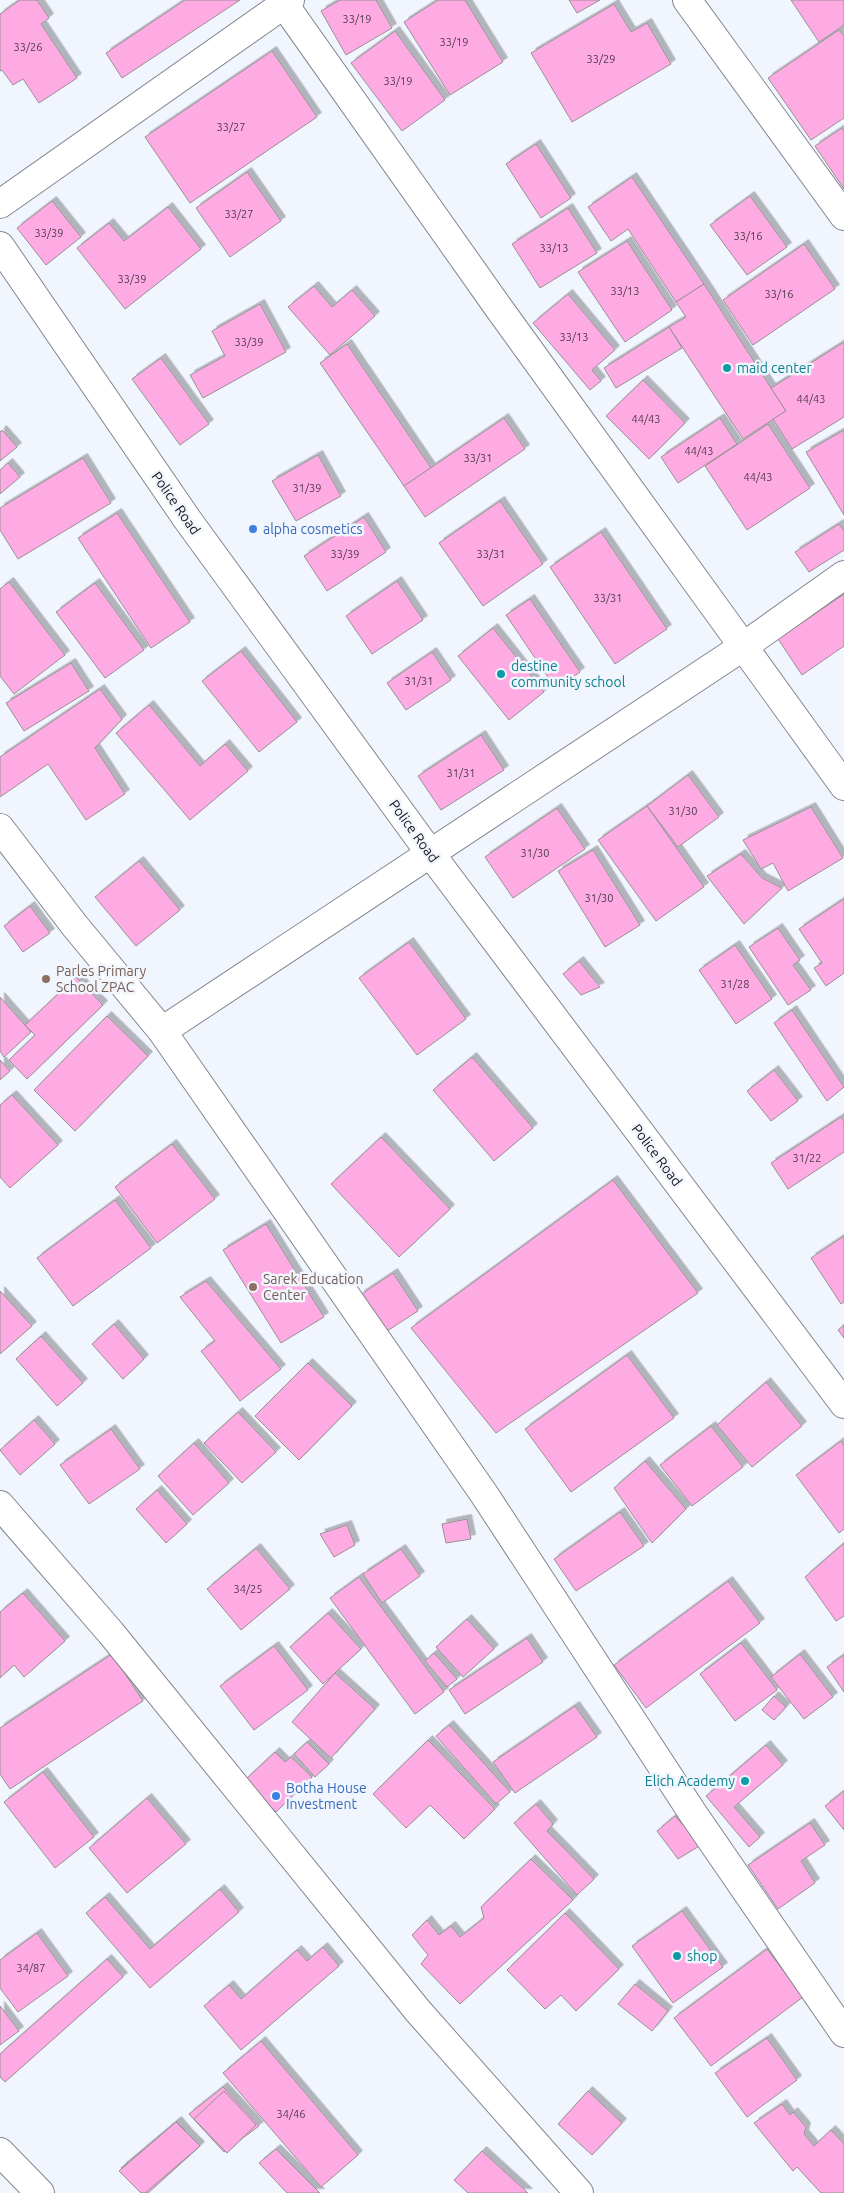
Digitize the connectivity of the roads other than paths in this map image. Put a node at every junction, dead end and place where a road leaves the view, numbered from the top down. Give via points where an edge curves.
1 (687, 0) edge
2 (285, 1) edge
3 (0, 204) edge
4 (844, 216) edge
5 (0, 246) edge
6 (844, 575) edge
7 (744, 646) junction
8 (844, 786) edge
9 (0, 828) edge
10 (430, 853) junction
11 (162, 1032) junction
12 (844, 1404) edge
13 (0, 1505) edge
14 (844, 2033) edge
15 (0, 2152) edge
16 (40, 2193) edge
17 (579, 2193) edge

1 - 4 street
2 - 3 street
2 - 7 street via 498,307
5 - 10 street, Police Road via 187,519
6 - 7 street
7 - 8 street
7 - 10 street
9 - 11 street via 74,926
10 - 11 street
10 - 12 street, Police Road
11 - 14 street via 484,1494 687,1804
13 - 17 street via 111,1633 418,2011
15 - 16 street

